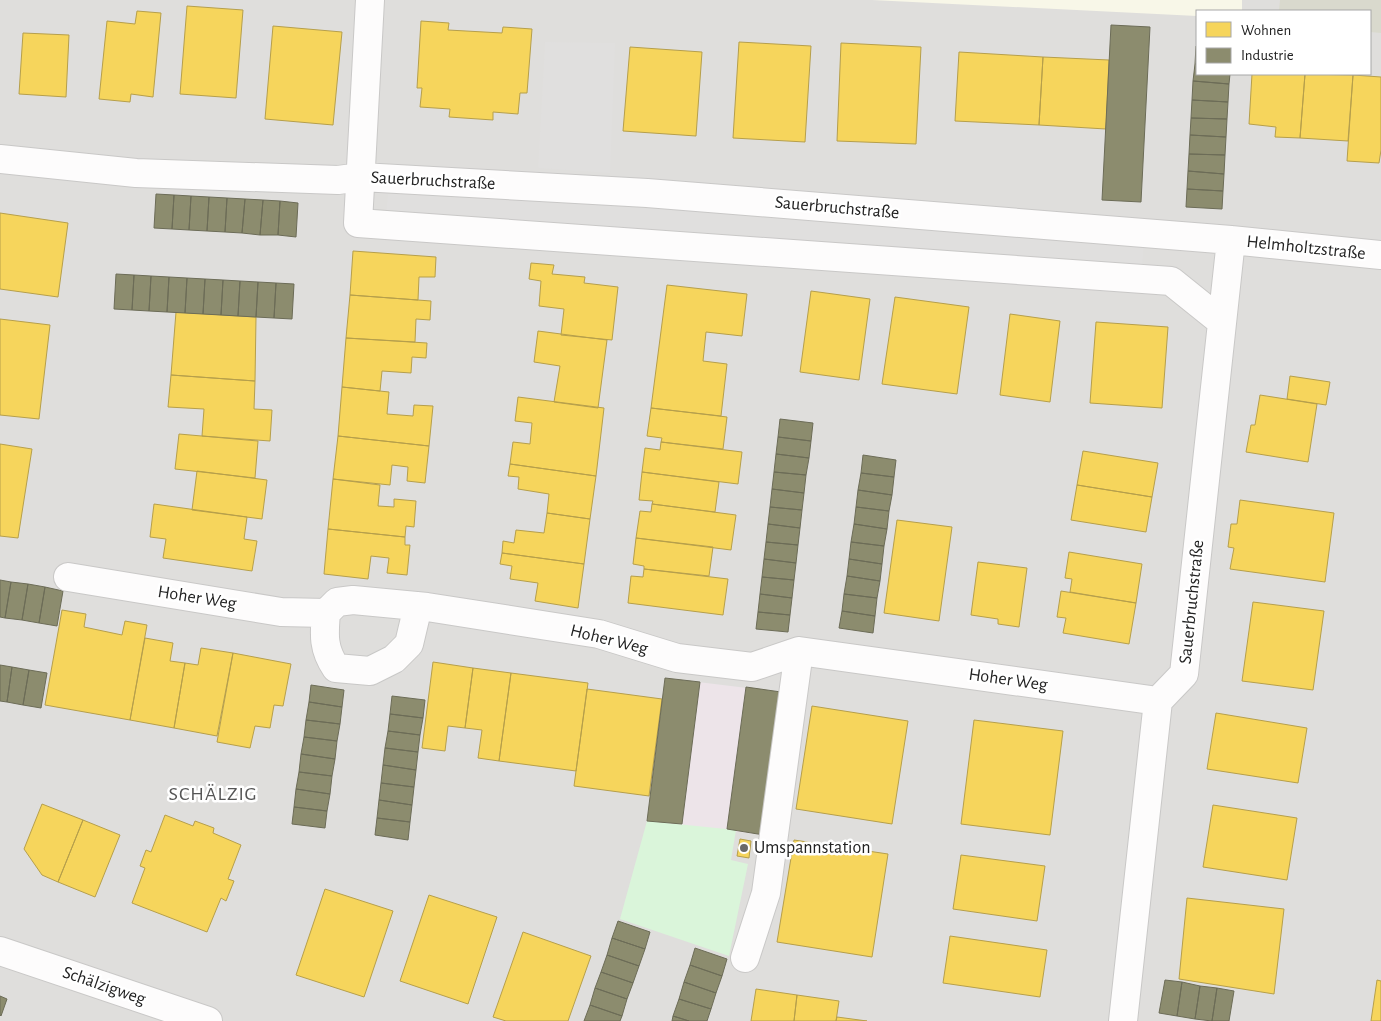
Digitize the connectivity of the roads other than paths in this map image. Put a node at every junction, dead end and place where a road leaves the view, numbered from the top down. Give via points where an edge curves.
1 (370, 0) edge
2 (0, 159) edge
3 (361, 177) junction
4 (1231, 240) junction
5 (1381, 255) edge
6 (1222, 322) junction
7 (68, 576) dead end
8 (418, 606) junction
9 (326, 613) junction
10 (798, 651) junction
11 (1158, 701) junction
12 (0, 951) edge
13 (745, 958) dead end
14 (208, 1021) edge
15 (1123, 1021) edge

1 - 3 street, Sauerbruchstraße
2 - 3 street, Sauerbruchstraße via 136,173 338,180
3 - 4 street, Sauerbruchstraße via 647,193
3 - 6 street, Sauerbruchstraße via 358,223 1172,281
4 - 5 street, Helmholtzstraße
4 - 6 street, Sauerbruchstraße
6 - 11 street, Sauerbruchstraße via 1184,674
7 - 9 street, Hoher Weg via 281,612
8 - 9 street, Hoher Weg via 353,600 337,602
8 - 9 street via 409,644 394,659 370,671 336,668 328,657 324,636
8 - 10 street, Hoher Weg via 599,634 677,658 752,667
10 - 11 street, Hoher Weg
10 - 13 street via 766,893
11 - 15 street
12 - 14 street, Schälzigweg

